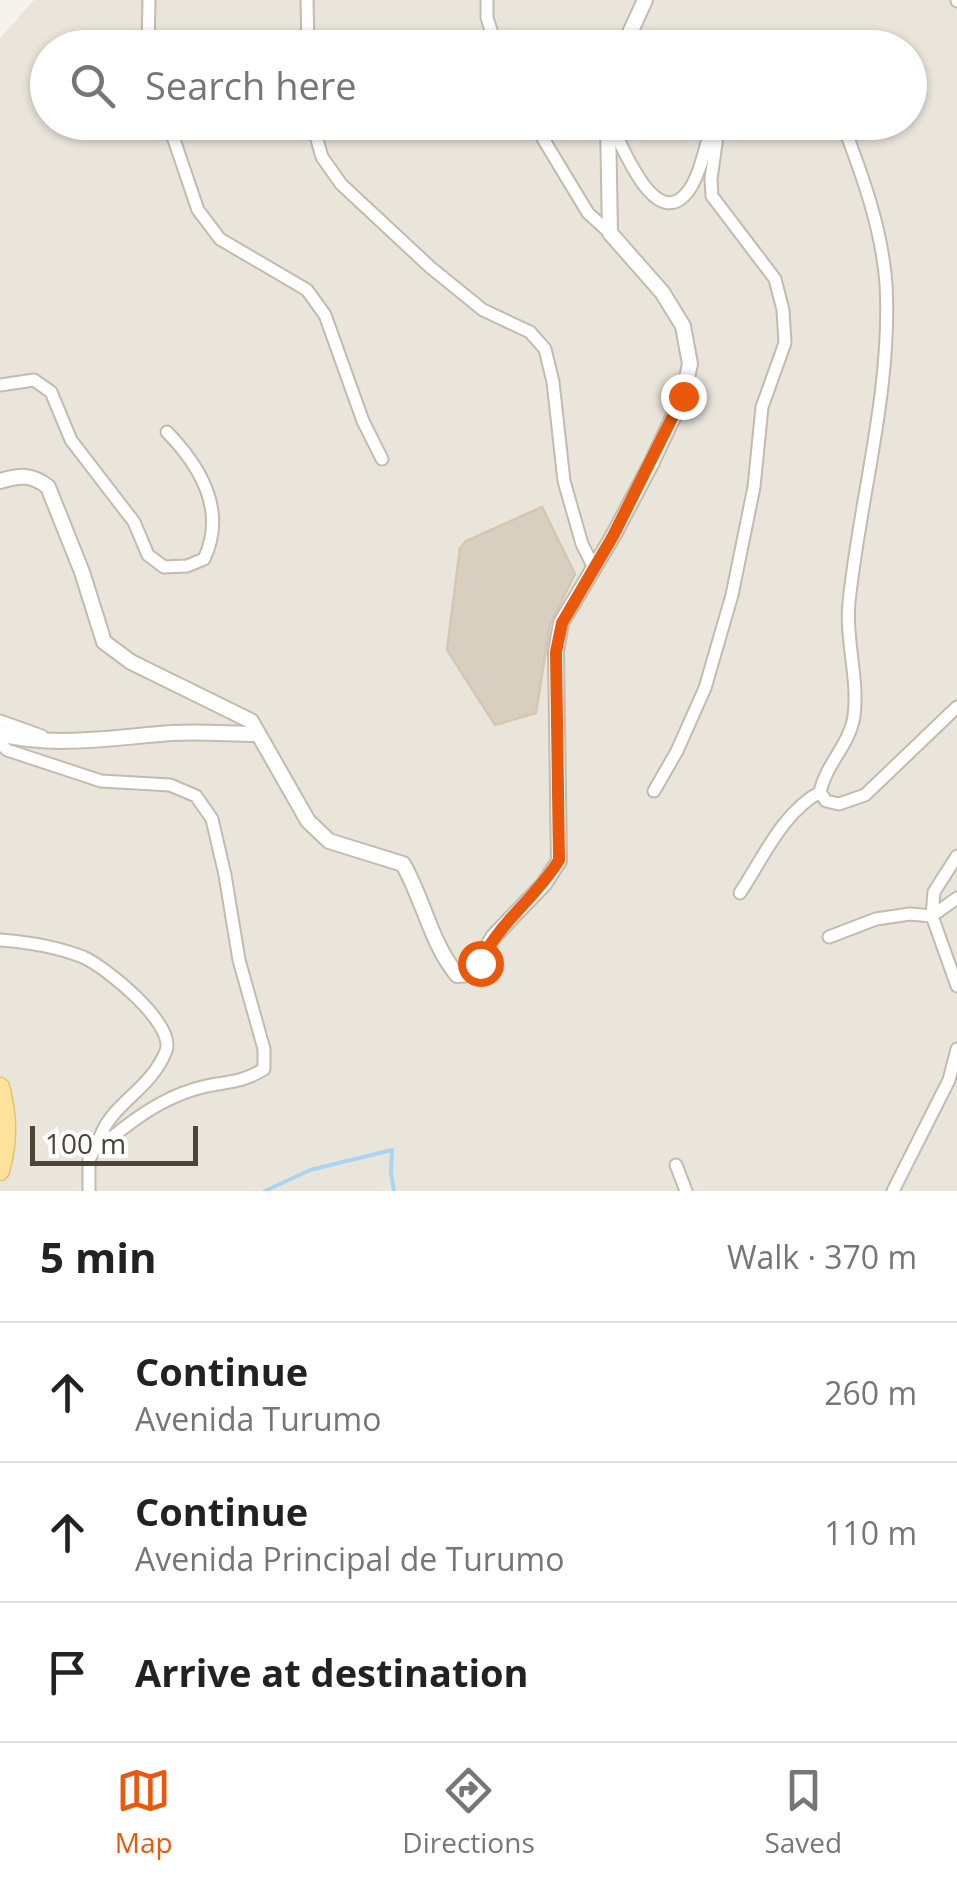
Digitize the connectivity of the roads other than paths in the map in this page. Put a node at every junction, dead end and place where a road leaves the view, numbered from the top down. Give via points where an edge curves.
1 (148, 0) edge
2 (306, 0) edge
3 (486, 0) edge
4 (645, 0) edge
5 (148, 30) edge
6 (307, 30) edge
7 (491, 30) edge
8 (631, 30) edge
9 (174, 140) edge
10 (317, 140) edge
11 (544, 140) edge
12 (609, 140) edge
13 (618, 140) edge
14 (709, 140) edge
15 (714, 140) edge
16 (848, 140) edge
17 (610, 234) junction
18 (0, 385) edge
19 (167, 432) dead end
20 (382, 459) dead end
21 (0, 481) edge
22 (593, 566) junction
23 (957, 707) edge
24 (0, 722) edge
25 (0, 734) edge
26 (258, 734) junction
27 (55, 740) junction
28 (0, 744) edge
29 (654, 792) dead end
30 (820, 792) junction
31 (957, 856) edge
32 (740, 893) dead end
33 (957, 898) edge
34 (932, 916) junction
35 (829, 938) dead end
36 (0, 940) edge
37 (956, 979) edge
38 (957, 1050) edge
39 (0, 1087) edge
40 (101, 1135) junction
41 (676, 1164) dead end
42 (0, 1171) edge
43 (88, 1191) edge
44 (686, 1191) edge
45 (893, 1191) edge

1 - 5 street
2 - 6 street
3 - 7 street
4 - 8 street
9 - 20 street via 198,210 220,239 306,290 325,314
10 - 22 street via 341,184 430,267 483,310 530,332 545,349 564,481
11 - 17 street via 588,213
12 - 17 street
13 - 14 street via 639,179 656,200 668,203 691,188
15 - 29 street via 712,196 775,279 785,344 762,407 754,487 706,688
16 - 30 street via 878,229 886,323 849,604 854,713
17 - 22 street via 683,326 690,364 683,396 651,464
18 - 19 street via 34,380 51,392 71,440 134,522 148,555 164,567 187,566 204,559 212,542 212,506 205,479
21 - 26 street via 36,477 48,487 104,642 131,662 240,713
22 - 26 street via 562,623 556,652 559,860 470,974 457,975 440,952 402,864 329,841 308,822
23 - 30 street via 865,795 838,804
24 - 27 street
25 - 27 street
26 - 27 street
28 - 40 street via 101,781 170,786 196,796 212,819 264,1069 236,1084 197,1088 158,1103 111,1138
30 - 32 street via 784,823
31 - 34 street via 934,892
33 - 34 street
34 - 35 street via 876,918
34 - 37 street
36 - 40 street via 49,947 99,966 166,1032 156,1073
38 - 45 street
39 - 42 main road via 7,1147
40 - 43 street via 89,1160
41 - 44 street

